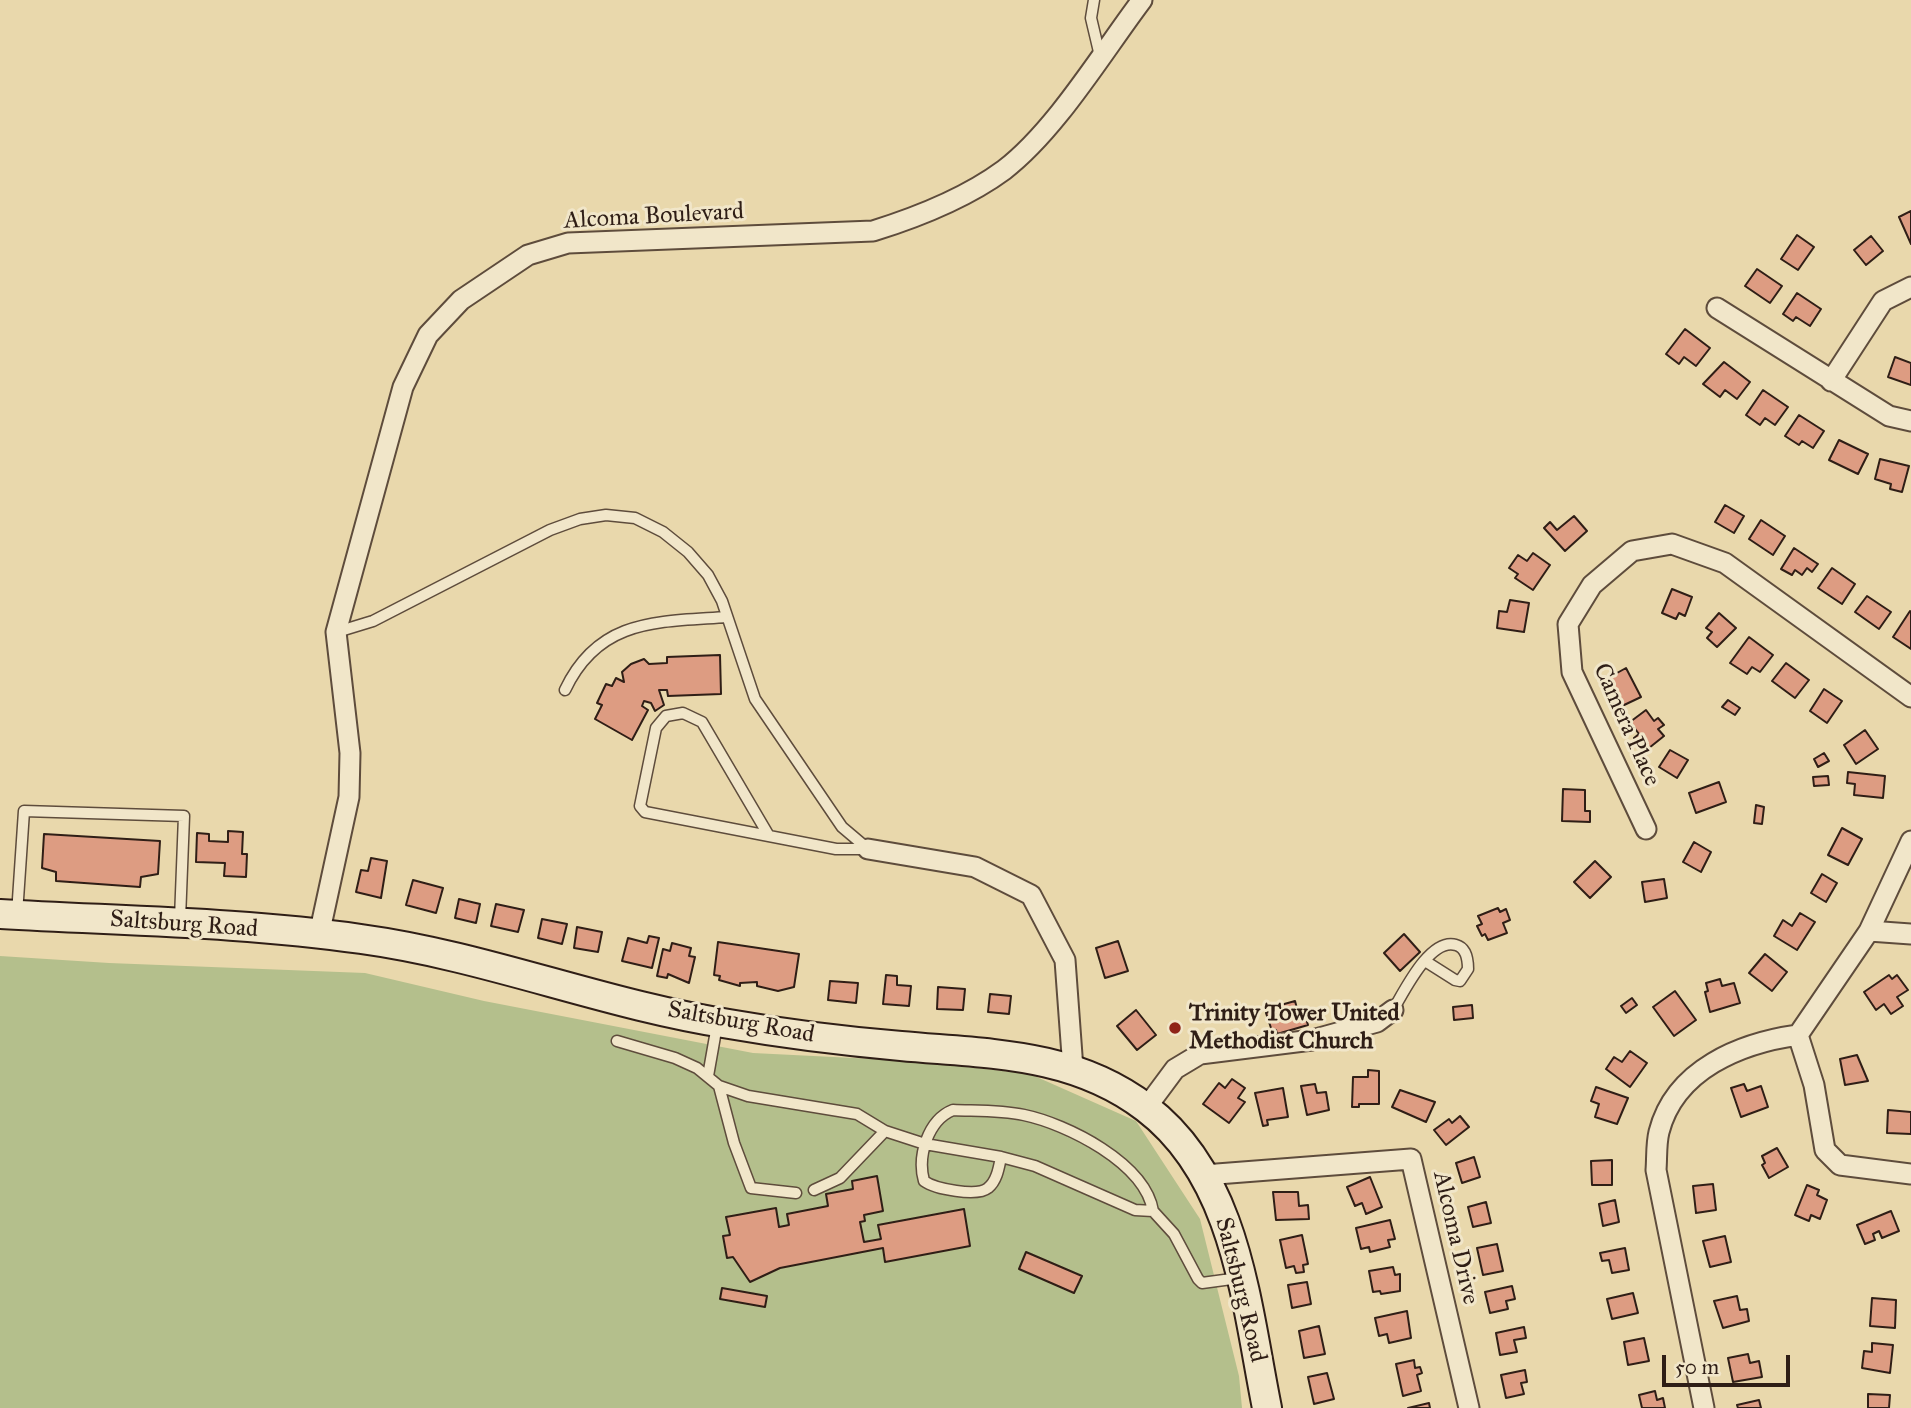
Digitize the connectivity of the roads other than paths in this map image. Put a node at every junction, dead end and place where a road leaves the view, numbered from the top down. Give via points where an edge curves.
1 (1142, 0) edge
2 (1090, 1) edge
3 (1100, 56) junction
4 (1911, 286) edge
5 (1717, 308) dead end
6 (1831, 381) junction
7 (1911, 421) edge
8 (727, 617) junction
9 (336, 632) junction
10 (565, 690) dead end
11 (1911, 697) edge
12 (1646, 828) dead end
13 (769, 836) junction
14 (1911, 841) edge
15 (868, 849) junction
16 (9, 914) edge
17 (180, 924) junction
18 (1868, 931) junction
19 (1911, 934) edge
20 (319, 935) junction
21 (1425, 961) junction
22 (1393, 1010) joint
23 (718, 1022) junction
24 (1798, 1035) junction
25 (617, 1041) dead end
26 (1073, 1069) junction
27 (708, 1076) junction
28 (719, 1086) junction
29 (1146, 1108) junction
30 (885, 1131) junction
31 (925, 1144) junction
32 (1001, 1157) junction
33 (1911, 1174) edge
34 (1204, 1175) junction
35 (814, 1190) dead end
36 (796, 1193) dead end
37 (1153, 1211) junction
38 (1240, 1278) junction
39 (1267, 1408) edge
40 (1469, 1408) edge
41 (1704, 1408) edge

1 - 3 street, Alcoma Boulevard
2 - 3 lane
3 - 9 street, Alcoma Boulevard via 1042,135 1003,170 909,220 873,231 568,243 528,255 461,299 428,335 403,387
4 - 6 street via 1883,301
5 - 6 street
6 - 7 street via 1889,416
8 - 9 lane via 708,575 688,552 663,531 635,518 606,515 550,530 373,621
8 - 10 lane via 652,622 616,634 585,656
8 - 15 lane via 755,699 842,827
9 - 20 street, Alcoma Boulevard via 350,753 349,797
11 - 12 street, Camera Place via 1725,563 1672,544 1632,551 1592,585 1568,624 1572,673
13 - 13 lane via 642,810 656,728 666,716 683,713 702,722
13 - 15 lane via 836,849
14 - 18 street
15 - 26 street via 975,867 1031,895 1065,960
16 - 17 main road, Saltsburg Road
16 - 17 lane via 24,811 184,816
17 - 20 main road, Saltsburg Road
18 - 19 street
18 - 24 street
20 - 23 main road, Saltsburg Road via 415,949
21 - 21 lane via 1438,947 1455,944 1466,954 1468,969 1460,981
21 - 22 lane
22 - 29 street via 1377,1021 1312,1040 1200,1054 1175,1069
23 - 26 main road, Saltsburg Road via 814,1038 1001,1054
23 - 27 lane
24 - 33 street via 1814,1085 1825,1150 1840,1165
24 - 41 street via 1749,1045 1697,1074 1674,1100 1659,1131 1656,1170
25 - 27 lane via 675,1058
26 - 29 main road, Saltsburg Road via 1109,1084
27 - 28 lane
28 - 30 lane via 748,1096 857,1114
28 - 36 lane via 751,1188
29 - 34 main road, Saltsburg Road
30 - 31 lane
30 - 35 lane via 840,1178
31 - 32 lane
31 - 32 lane via 920,1168 924,1181 937,1188 977,1192 988,1188
31 - 37 lane via 940,1118 953,1110 1021,1114 1043,1120 1073,1132 1112,1157 1150,1195
32 - 37 lane via 1035,1166 1135,1210
34 - 38 main road, Saltsburg Road via 1219,1206
34 - 40 street, Alcoma Drive via 1411,1159
37 - 38 lane via 1174,1234 1202,1283
38 - 39 main road, Saltsburg Road

